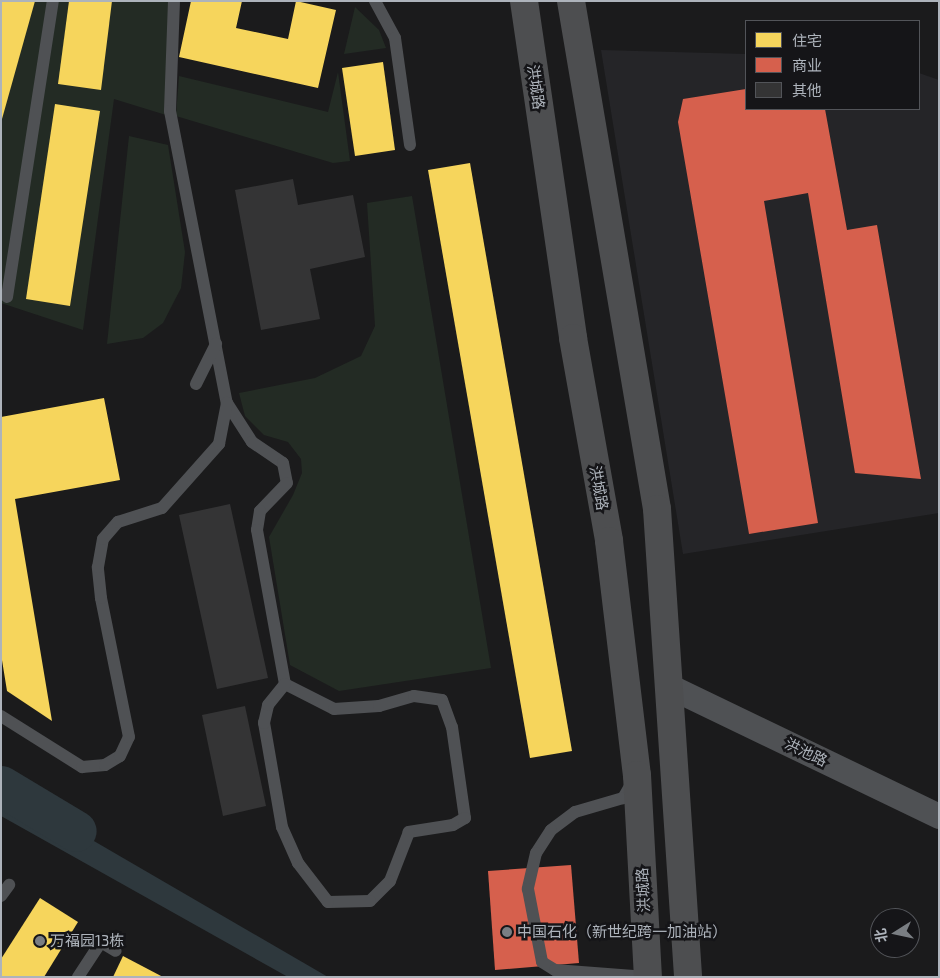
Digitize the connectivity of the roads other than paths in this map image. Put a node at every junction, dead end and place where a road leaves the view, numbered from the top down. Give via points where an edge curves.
1 (53, 1) edge
2 (174, 1) edge
3 (375, 1) edge
4 (524, 1) edge
5 (571, 1) edge
6 (410, 145) dead end
7 (7, 297) dead end
8 (216, 344) junction
9 (196, 384) dead end
10 (227, 403) junction
11 (285, 684) junction
12 (672, 688) junction
13 (1, 716) edge
14 (637, 775) junction
15 (939, 816) edge
16 (116, 950) dead end
17 (688, 975) edge
18 (78, 977) edge
19 (647, 977) edge

1 - 7 lane
2 - 8 lane via 170,111
3 - 6 lane via 395,38
4 - 14 highway, 洪城路 via 573,338 608,541
5 - 12 highway via 657,509
8 - 9 lane
8 - 10 lane
10 - 11 lane via 252,442 283,463 287,483 260,511 257,530
10 - 13 lane via 219,444 162,508 118,522 103,539 98,567 101,598 129,737 120,756 105,765 82,767
11 - 11 lane via 268,705 264,722 282,828 298,863 328,902 370,901 390,881 409,832 465,818 452,727 442,700 414,696 379,706 334,709
12 - 15 street, 洪池路
12 - 17 highway
14 - 19 highway, 洪城路
14 - 19 lane via 623,798 575,812 551,830 536,853 528,889 542,962 555,970
16 - 18 lane via 101,942

